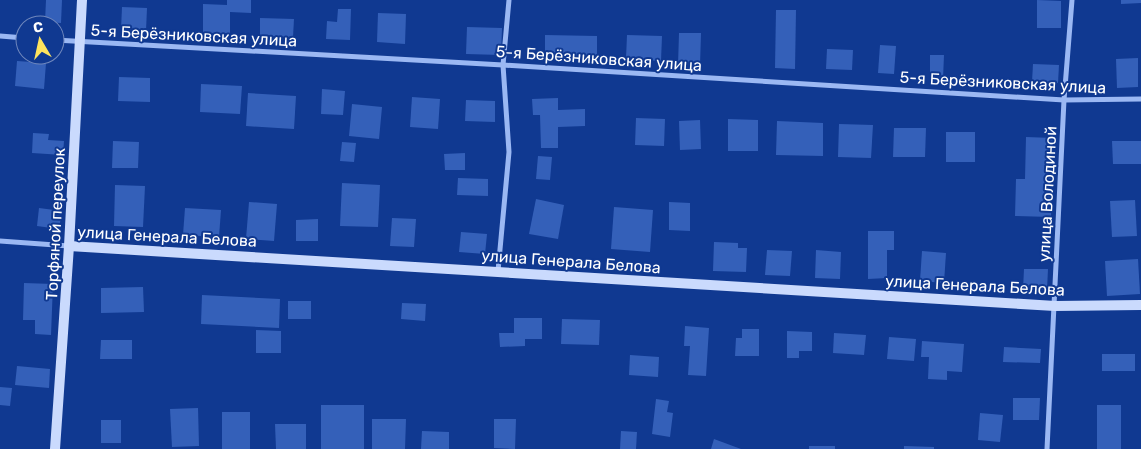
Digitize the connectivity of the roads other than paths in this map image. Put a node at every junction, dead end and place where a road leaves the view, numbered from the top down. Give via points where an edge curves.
1 (82, 0) edge
2 (509, 0) edge
3 (1072, 0) edge
4 (0, 36) edge
5 (15, 37) edge
6 (65, 40) edge
7 (80, 41) junction
8 (503, 65) junction
9 (1141, 99) edge
10 (1064, 100) junction
11 (0, 241) edge
12 (69, 246) junction
13 (498, 271) junction
14 (1141, 305) edge
15 (1055, 306) junction
16 (55, 449) edge
17 (1047, 449) edge

1 - 7 main road, Торфяной переулок
2 - 8 street
3 - 10 street, улица Володиной
4 - 5 street
6 - 7 street, 5-я Берёзниковская улица
7 - 8 street, 5-я Берёзниковская улица
7 - 12 main road, Торфяной переулок
8 - 10 street, 5-я Берёзниковская улица
8 - 13 street via 509,152
9 - 10 street, 5-я Берёзниковская улица
10 - 15 street, улица Володиной
11 - 12 street, улица Генерала Белова
12 - 13 main road, улица Генерала Белова
12 - 16 main road, Торфяной переулок
13 - 15 main road, улица Генерала Белова
14 - 15 main road, улица Генерала Белова
15 - 17 street, улица Володиной

